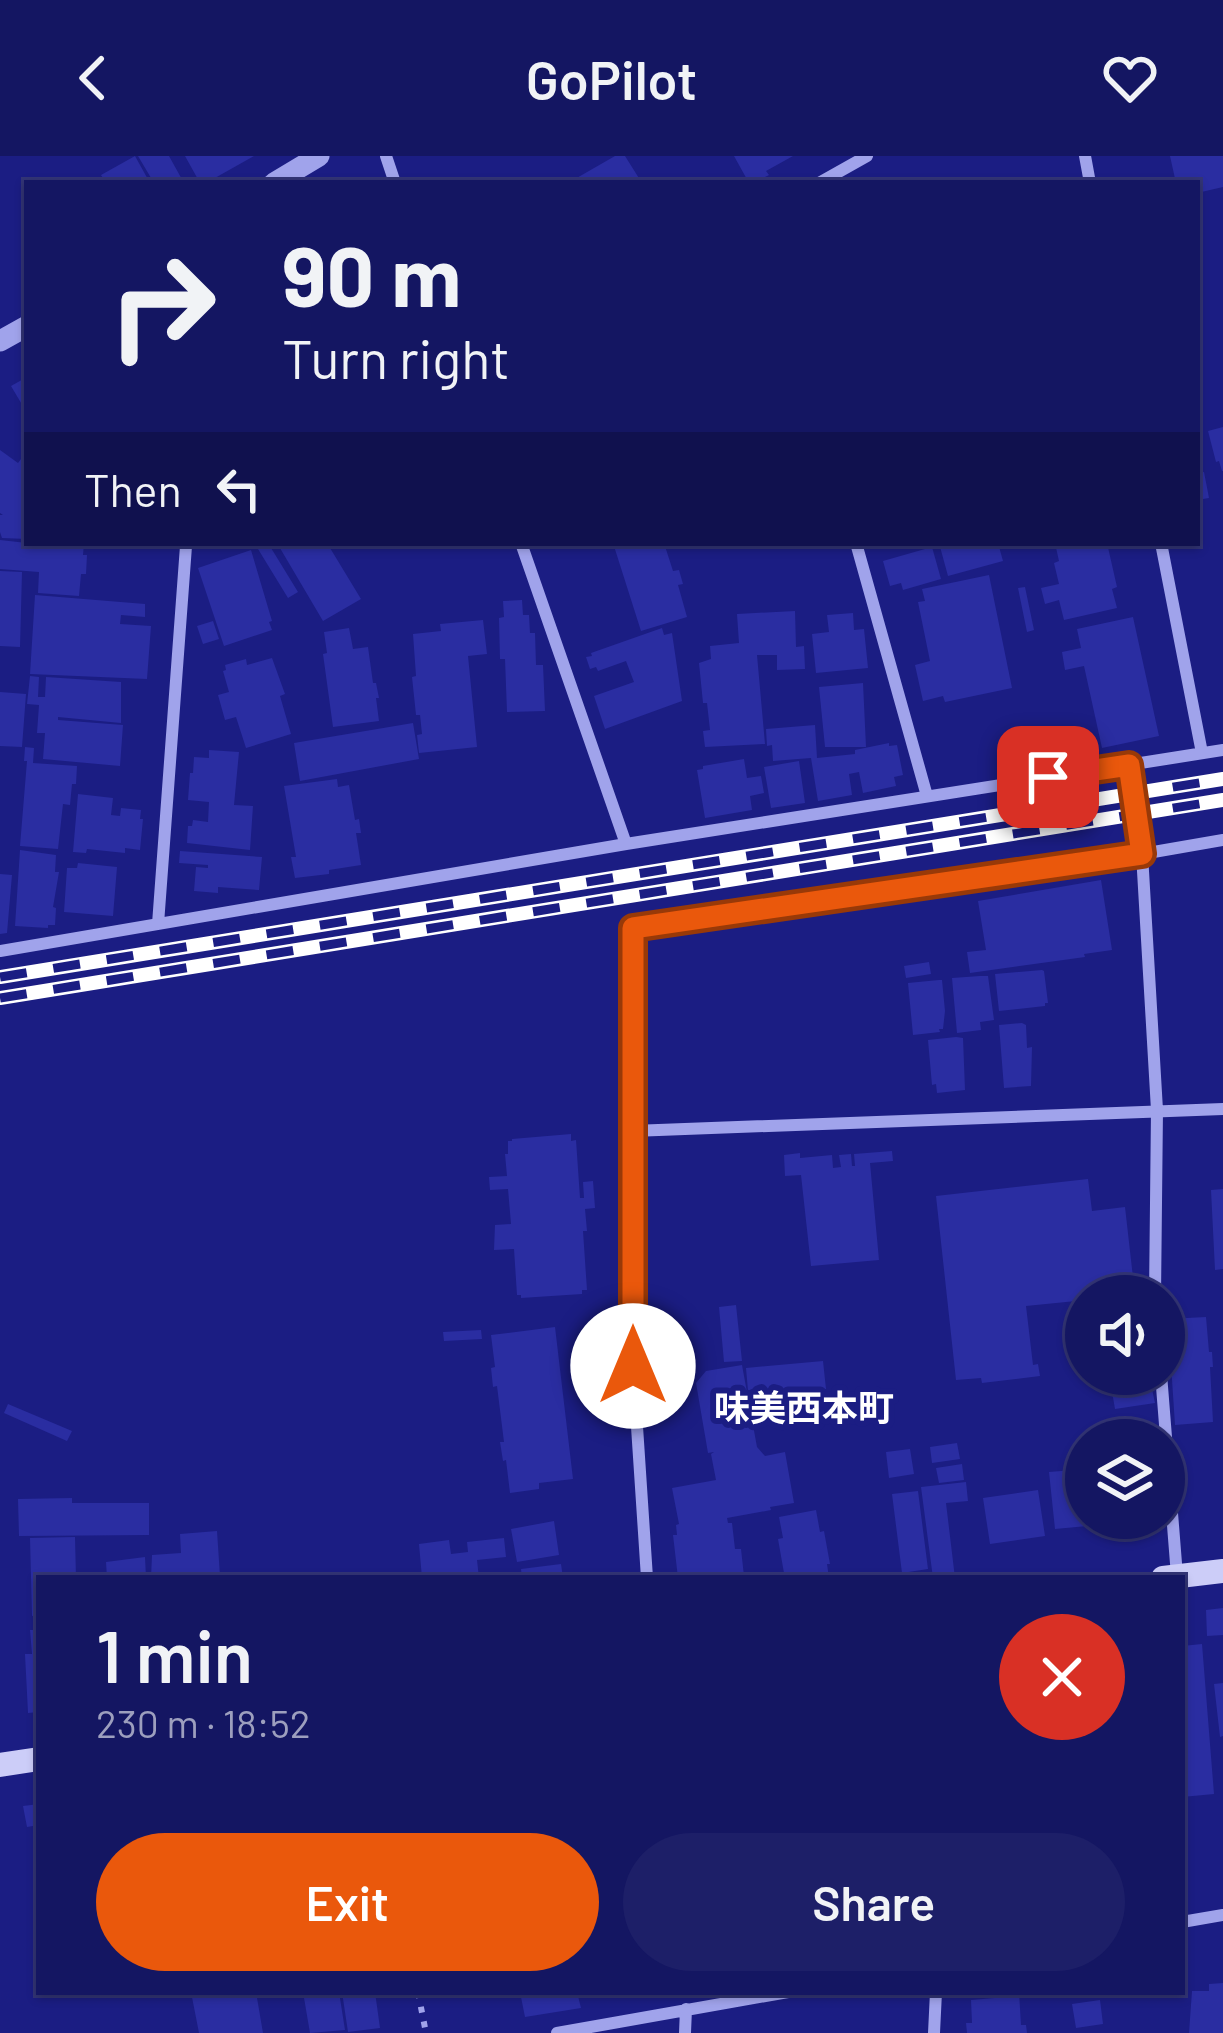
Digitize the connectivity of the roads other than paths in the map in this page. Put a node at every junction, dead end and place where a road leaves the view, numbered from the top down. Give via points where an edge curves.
1 (319, 156) edge
2 (867, 156) edge
3 (279, 180) edge
4 (824, 180) edge
5 (187, 546) edge
6 (522, 546) edge
7 (857, 546) edge
8 (1162, 546) edge
9 (1223, 750) edge
10 (1202, 753) junction
11 (1129, 765) junction
12 (927, 796) junction
13 (1223, 840) edge
14 (626, 844) junction
15 (1142, 854) junction
16 (158, 924) junction
17 (0, 951) edge
18 (1223, 1108) edge
19 (1157, 1110) junction
20 (632, 1131) junction
21 (1155, 1275) edge
22 (1162, 1395) edge
23 (1223, 1571) edge
24 (647, 1575) edge
25 (1170, 1575) edge
26 (1185, 1575) edge
27 (36, 1759) edge
28 (0, 1765) edge
29 (1223, 1915) edge
30 (1185, 1921) edge
31 (770, 1995) edge
32 (936, 1995) edge
33 (686, 2009) junction
34 (556, 2033) edge
35 (685, 2033) edge
36 (934, 2033) edge

1 - 3 street
2 - 4 street
5 - 16 street
6 - 14 street
7 - 12 street
8 - 10 street
9 - 10 street
10 - 11 street
11 - 12 street
11 - 15 street
12 - 14 street
13 - 15 street
14 - 16 street
15 - 19 street
15 - 20 street via 633,928
16 - 17 street
18 - 19 street
19 - 20 street
19 - 21 street
20 - 24 street via 633,1366
22 - 25 street
23 - 26 main road
27 - 28 main road
29 - 30 street
31 - 33 street
32 - 36 street
33 - 34 street
33 - 35 street

